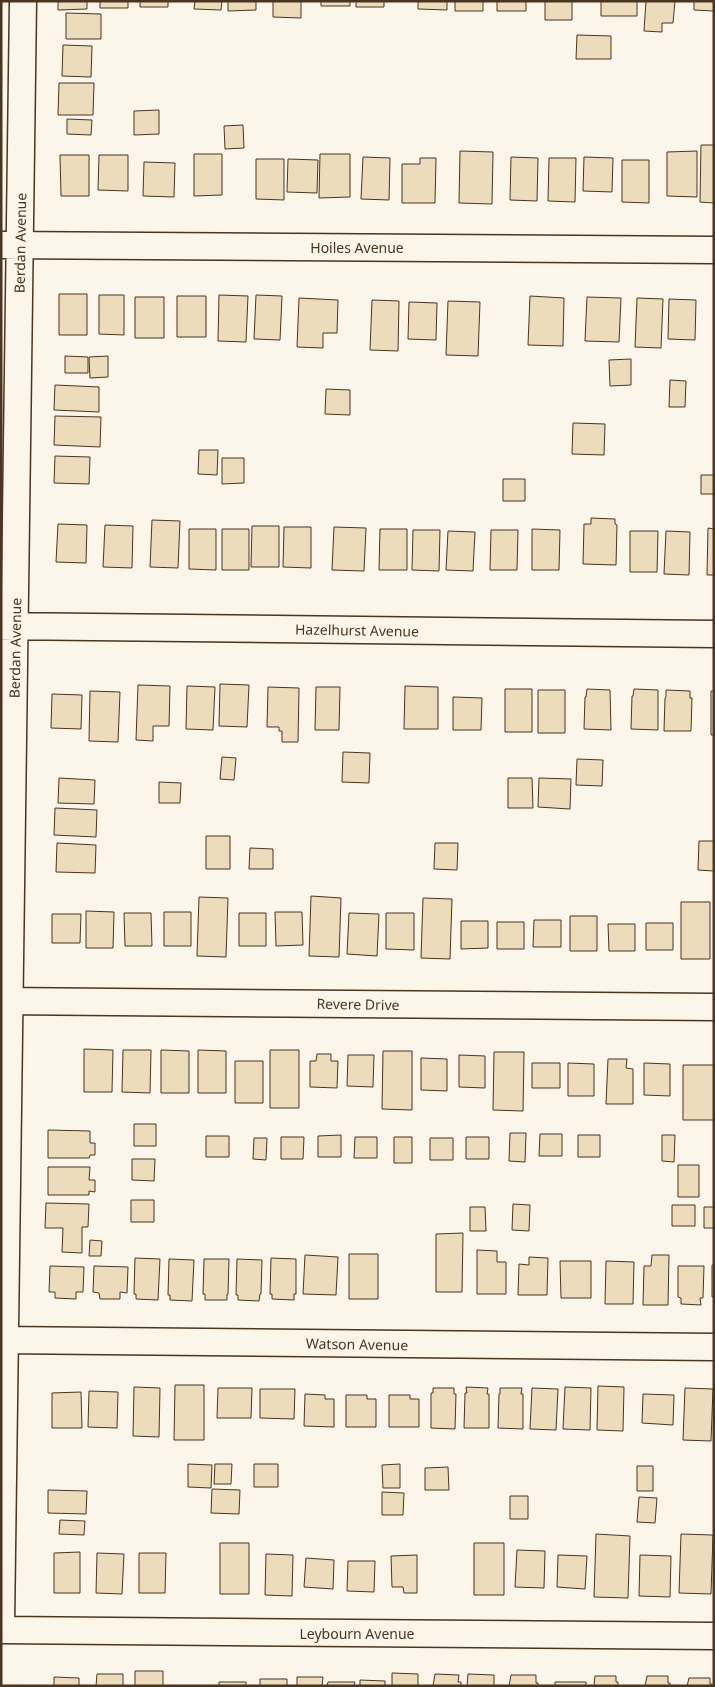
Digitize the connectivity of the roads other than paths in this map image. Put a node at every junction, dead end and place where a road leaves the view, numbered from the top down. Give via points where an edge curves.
1 (24, 1) edge
2 (11, 245) edge
3 (714, 250) edge
4 (8, 626) edge
5 (714, 634) edge
6 (5, 1001) edge
7 (714, 1007) edge
8 (3, 1340) edge
9 (714, 1347) edge
10 (1, 1625) edge
11 (1, 1630) edge
12 (714, 1636) edge

1 - 2 street, Berdan Avenue
2 - 3 street, Hoiles Avenue
2 - 4 street, Berdan Avenue
4 - 5 street, Hazelhurst Avenue
4 - 6 street, Berdan Avenue
6 - 7 street, Revere Drive
6 - 8 street, Berdan Avenue
8 - 9 street, Watson Avenue
8 - 10 street, Berdan Avenue
11 - 12 street, Leybourn Avenue

